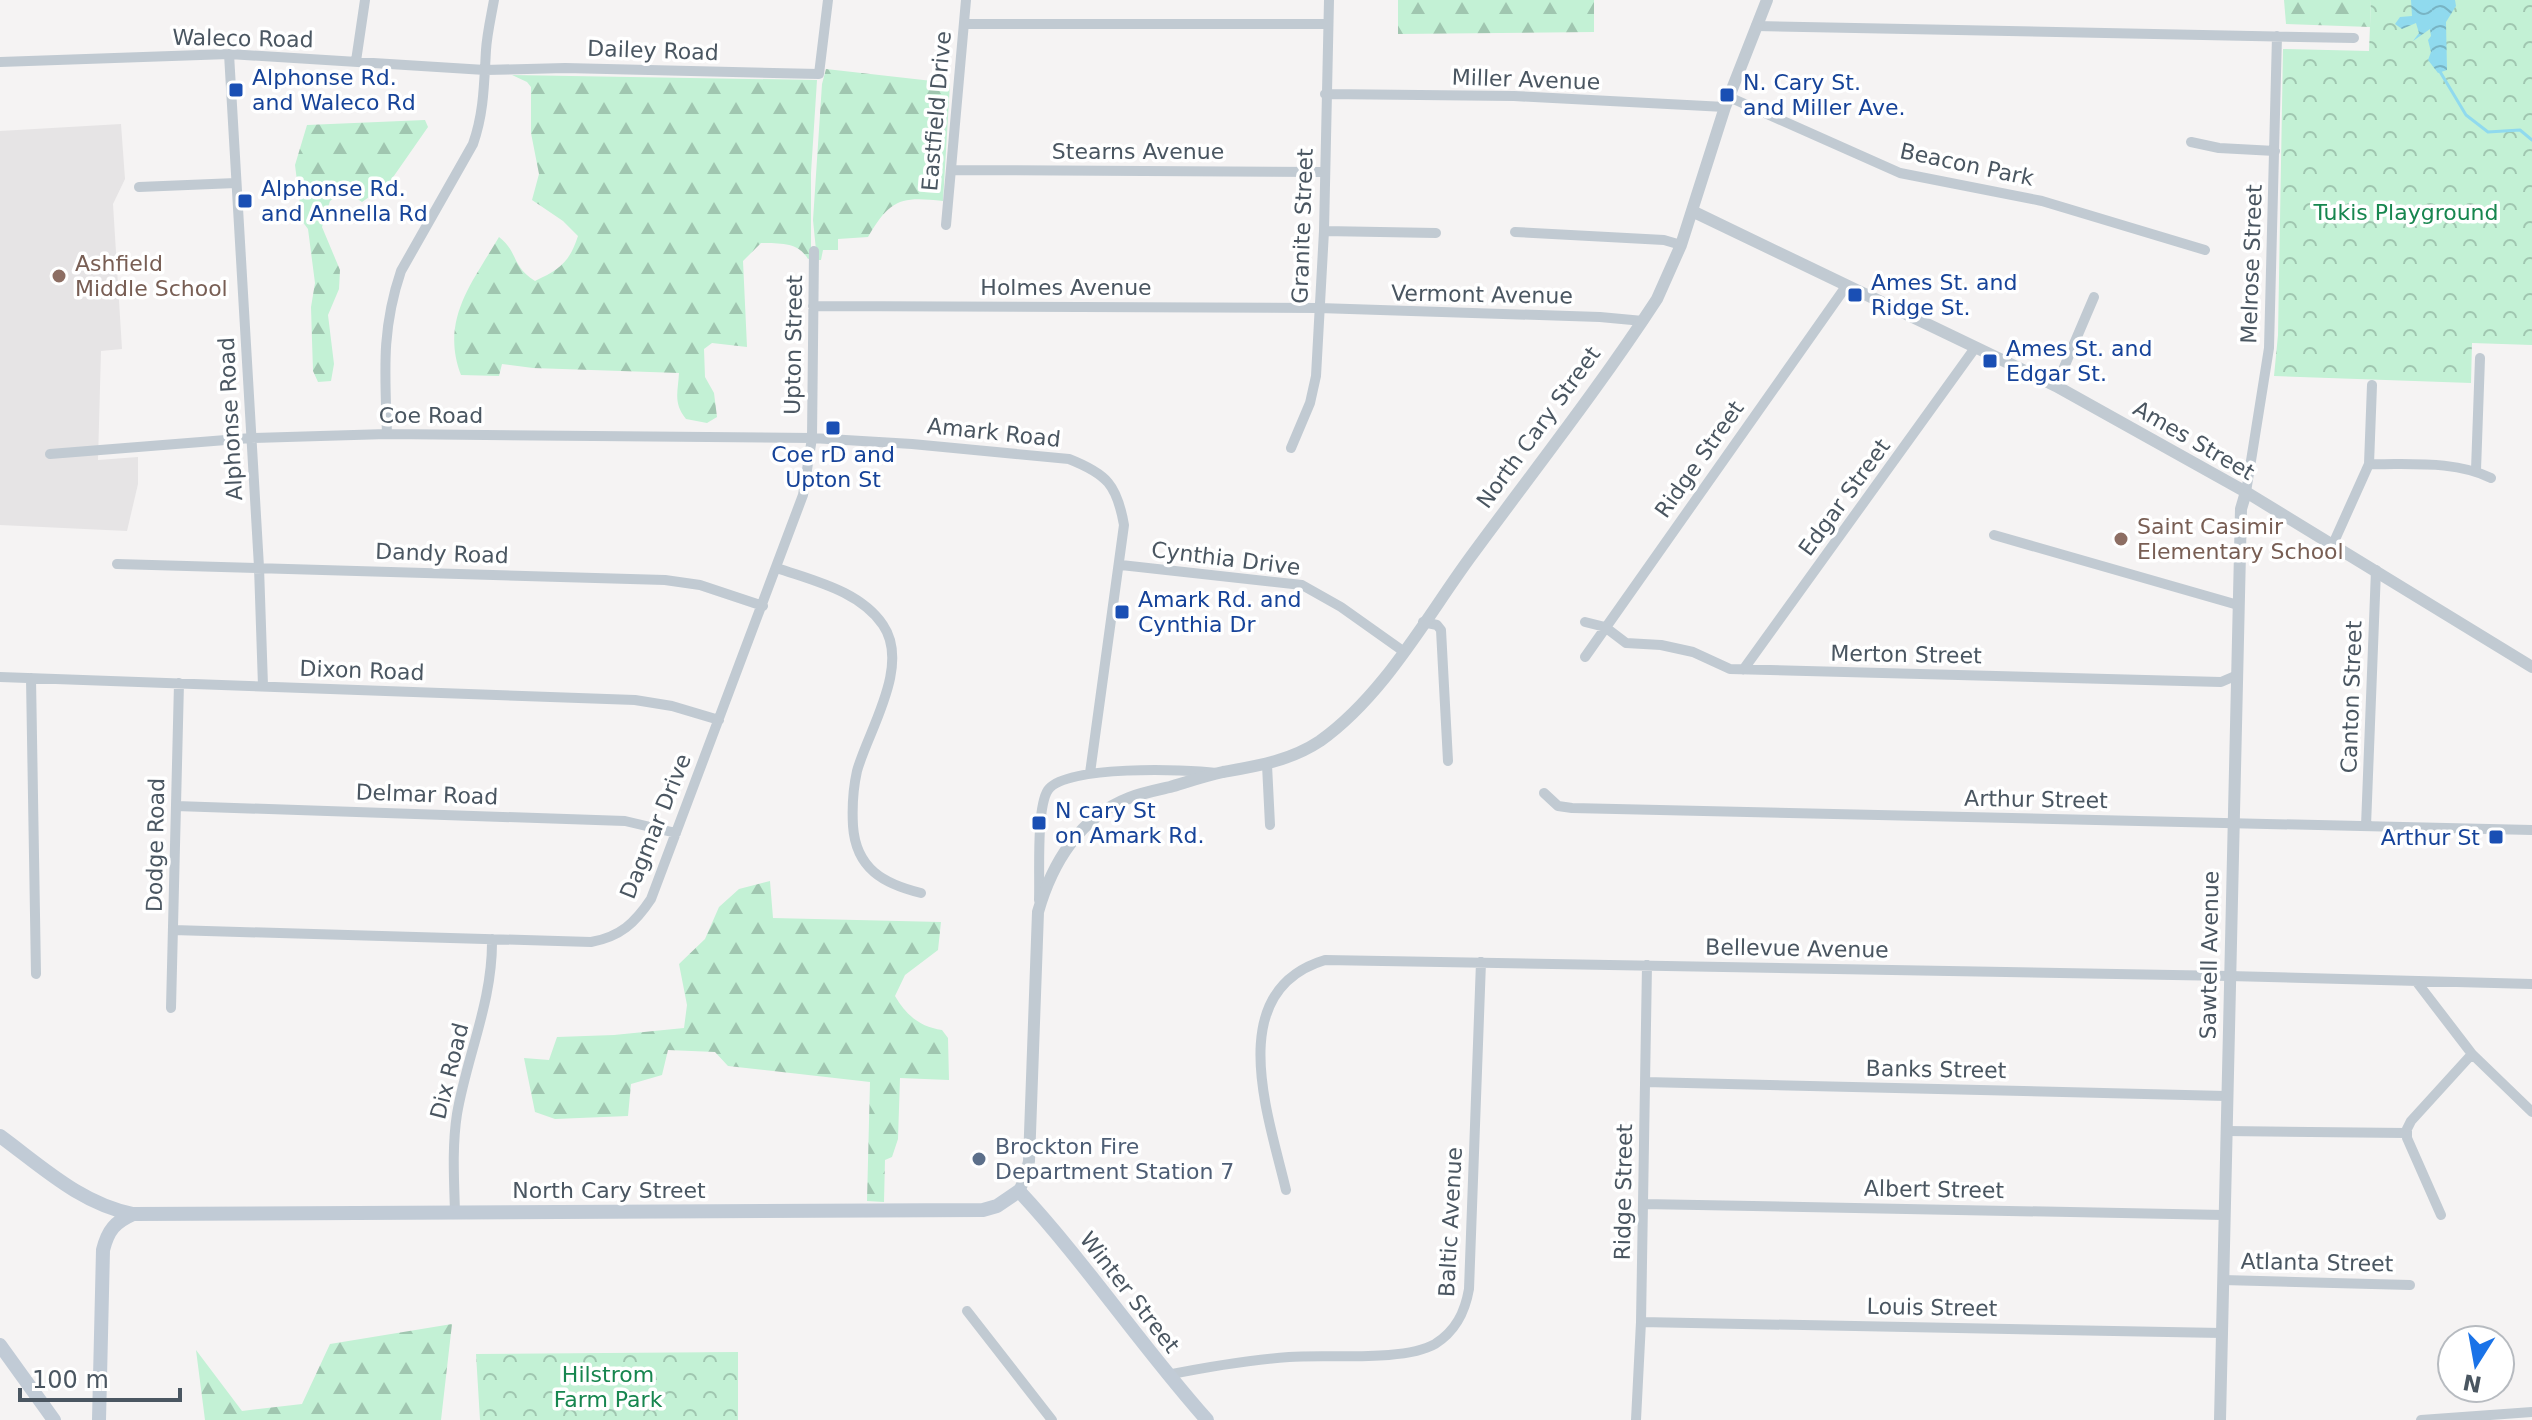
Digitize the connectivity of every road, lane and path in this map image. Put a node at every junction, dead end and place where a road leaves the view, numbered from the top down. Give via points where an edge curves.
1 (365, 0) edge
2 (494, 0) edge
3 (828, 0) edge
4 (966, 0) edge
5 (1329, 0) edge
6 (1767, 0) edge
7 (964, 24) junction
8 (1328, 24) junction
9 (1756, 26) junction
10 (2277, 36) junction
11 (2354, 38) dead end
12 (229, 54) junction
13 (356, 61) junction
14 (0, 62) edge
15 (485, 70) junction
16 (1325, 94) junction
17 (1727, 102) junction
18 (2191, 142) dead end
19 (2275, 151) junction
20 (952, 170) junction
21 (1323, 172) junction
22 (236, 183) junction
23 (139, 187) dead end
24 (1692, 211) junction
25 (946, 225) dead end
26 (1324, 231) junction
27 (1515, 232) dead end
28 (1436, 233) dead end
29 (1681, 245) junction
30 (2205, 250) dead end
31 (814, 251) dead end
32 (1847, 285) junction
33 (2094, 297) dead end
34 (813, 306) junction
35 (1319, 308) junction
36 (1643, 321) junction
37 (1975, 348) junction
38 (2480, 358) dead end
39 (2372, 385) dead end
40 (2056, 386) junction
41 (387, 434) junction
42 (251, 438) junction
43 (812, 438) junction
44 (1291, 448) dead end
45 (50, 454) dead end
46 (2369, 464) junction
47 (2476, 470) junction
48 (2491, 478) dead end
49 (2246, 492) junction
50 (1994, 535) dead end
51 (2333, 544) junction
52 (117, 564) dead end
53 (1121, 565) junction
54 (259, 567) junction
55 (777, 568) junction
56 (2376, 570) junction
57 (2238, 605) junction
58 (763, 606) junction
59 (1423, 622) junction
60 (1585, 622) dead end
61 (1605, 627) junction
62 (1403, 651) junction
63 (1585, 657) dead end
64 (2532, 667) edge
65 (1743, 670) junction
66 (2235, 676) junction
67 (0, 677) edge
68 (31, 678) junction
69 (179, 683) junction
70 (263, 686) junction
71 (719, 720) junction
72 (1448, 761) dead end
73 (1267, 765) junction
74 (1090, 773) junction
75 (1218, 773) junction
76 (1544, 793) dead end
77 (176, 806) junction
78 (2232, 823) junction
79 (1270, 825) dead end
80 (2366, 826) junction
81 (2532, 830) edge
82 (676, 833) junction
83 (921, 893) dead end
84 (1038, 912) junction
85 (173, 930) junction
86 (492, 939) junction
87 (1481, 962) junction
88 (1647, 965) junction
89 (36, 974) dead end
90 (2229, 976) junction
91 (2416, 981) junction
92 (2532, 984) edge
93 (171, 1008) dead end
94 (2472, 1054) junction
95 (1645, 1082) junction
96 (2226, 1096) junction
97 (2532, 1112) edge
98 (2226, 1131) junction
99 (2406, 1133) junction
100 (0, 1136) edge
101 (1286, 1190) dead end
102 (1019, 1191) junction
103 (1643, 1204) junction
104 (455, 1212) junction
105 (133, 1214) junction
106 (2224, 1215) junction
107 (2441, 1215) dead end
108 (2223, 1280) junction
109 (2410, 1285) dead end
110 (967, 1311) dead end
111 (1641, 1322) junction
112 (2222, 1333) junction
113 (0, 1345) edge
114 (1167, 1375) junction
115 (2532, 1412) edge
116 (54, 1420) edge
117 (99, 1420) edge
118 (1052, 1420) edge
119 (1207, 1420) edge
120 (1636, 1420) edge
121 (2220, 1420) edge
122 (2421, 1420) edge

1 - 13 street
2 - 15 street
3 - 15 street, Dailey Road via 819,74
4 - 7 street, Eastfield Drive
5 - 8 street, Granite Street
6 - 9 street, North Cary Street
7 - 8 street
7 - 20 street, Eastfield Drive
8 - 16 street, Granite Street
9 - 10 street
9 - 17 street, North Cary Street
10 - 11 street
10 - 19 street, Melrose Street
12 - 13 street, Waleco Road
12 - 14 street, Waleco Road
12 - 22 street, Alphonse Road
13 - 15 street, Waleco Road
15 - 41 street via 484,106 473,144 401,271 394,293 384,345
16 - 17 street, Miller Avenue
16 - 21 street, Granite Street
17 - 24 street, North Cary Street
17 - 30 street, Beacon Park via 1900,173 2042,201
18 - 19 street
19 - 49 street, Melrose Street via 2269,348
20 - 21 street, Stearns Avenue
20 - 25 street, Eastfield Drive
21 - 26 street, Granite Street
22 - 23 street
22 - 42 street, Alphonse Road
24 - 29 street, North Cary Street
24 - 32 street, Ames Street
26 - 28 street
26 - 35 street, Granite Street
27 - 29 street
29 - 36 street, North Cary Street
31 - 34 street, Upton Street
32 - 37 street, Ames Street
32 - 61 street, Ridge Street
33 - 40 street
34 - 35 street, Holmes Avenue
34 - 43 street, Upton Street
35 - 36 street, Vermont Avenue
35 - 44 street, Granite Street via 1316,376
36 - 59 street, North Cary Street
37 - 40 street, Ames Street
37 - 65 street, Edgar Street
38 - 47 street
39 - 46 street
40 - 49 street, Ames Street
41 - 42 street, Coe Road
41 - 43 street, Coe Road
42 - 45 street, Coe Road
42 - 54 street, Alphonse Road
43 - 53 street, Amark Road via 1069,459 1108,480 1119,499 1124,525
43 - 55 street, Dagmar Drive via 803,495
46 - 47 street
46 - 51 street
47 - 48 street
49 - 51 street, Ames Street
49 - 57 street, Sawtell Avenue
50 - 57 street
51 - 56 street, Ames Street
52 - 54 street, Dandy Road
53 - 62 street, Cynthia Drive via 1302,585
53 - 74 street, Amark Road
54 - 58 street, Dandy Road via 665,580 700,585
54 - 70 street, Alphonse Road
55 - 58 street, Dagmar Drive
55 - 83 street via 857,600 890,636 888,687 854,785 854,831 866,865 881,880
56 - 64 street, Ames Street
56 - 80 street, Canton Street
57 - 66 street, Sawtell Avenue
58 - 71 street, Dagmar Drive
59 - 62 street, North Cary Street
59 - 72 street via 1441,630
60 - 61 street, Merton Street
61 - 63 street, Ridge Street
61 - 65 street, Merton Street via 1626,643 1671,647
62 - 73 street, North Cary Street via 1356,712 1293,756
65 - 66 street, Merton Street via 2221,682
66 - 78 street, Sawtell Avenue
67 - 68 street, Dixon Road
68 - 69 street, Dixon Road
68 - 89 street
69 - 70 street, Dixon Road
69 - 77 street, Dodge Road
70 - 71 street, Dixon Road via 635,700
71 - 82 street, Dagmar Drive
73 - 75 street, North Cary Street
73 - 79 street
74 - 75 street, North Cary Street
74 - 84 street, North Cary Street via 1061,779 1042,805
75 - 84 street, North Cary Street via 1129,798 1098,814 1058,861
76 - 78 street, Arthur Street via 1558,806 1572,808
77 - 82 street, Delmar Road via 625,821
77 - 85 street, Dodge Road
78 - 80 street, Arthur Street
78 - 90 street, Sawtell Avenue
80 - 81 street, Arthur Street
82 - 86 street, Dagmar Drive via 651,899 619,934 591,942
84 - 102 street, North Cary Street via 1029,1161
85 - 86 street, Dagmar Drive
85 - 93 street, Dodge Road
86 - 104 street, Dix Road via 488,994 457,1112
87 - 88 street, Bellevue Avenue
87 - 101 street, Bellevue Avenue via 1325,960 1289,977 1265,1022 1259,1066
87 - 114 street, Baltic Avenue via 1469,1289 1458,1323 1436,1344 1406,1354 1288,1357
88 - 90 street, Bellevue Avenue
88 - 95 street, Ridge Street
90 - 91 street, Bellevue Avenue
90 - 96 street, Sawtell Avenue
91 - 92 street, Bellevue Avenue
91 - 94 street
94 - 97 street
94 - 99 street
95 - 96 street, Banks Street
95 - 103 street, Ridge Street
96 - 98 street, Sawtell Avenue
98 - 99 street
98 - 106 street, Sawtell Avenue
99 - 107 street
100 - 105 main road, North Cary Street via 80,1194
102 - 104 main road, North Cary Street via 983,1210
102 - 114 main road, Winter Street
103 - 106 street, Albert Street
103 - 111 street, Ridge Street
104 - 105 main road, North Cary Street
105 - 117 main road via 115,1224 103,1250
106 - 108 street, Sawtell Avenue
108 - 109 street, Atlanta Street
108 - 112 street, Sawtell Avenue
110 - 118 street
111 - 112 street, Louis Street
111 - 120 street, Ridge Street
112 - 121 street, Sawtell Avenue
113 - 116 main road
114 - 119 main road, Winter Street
115 - 122 street

